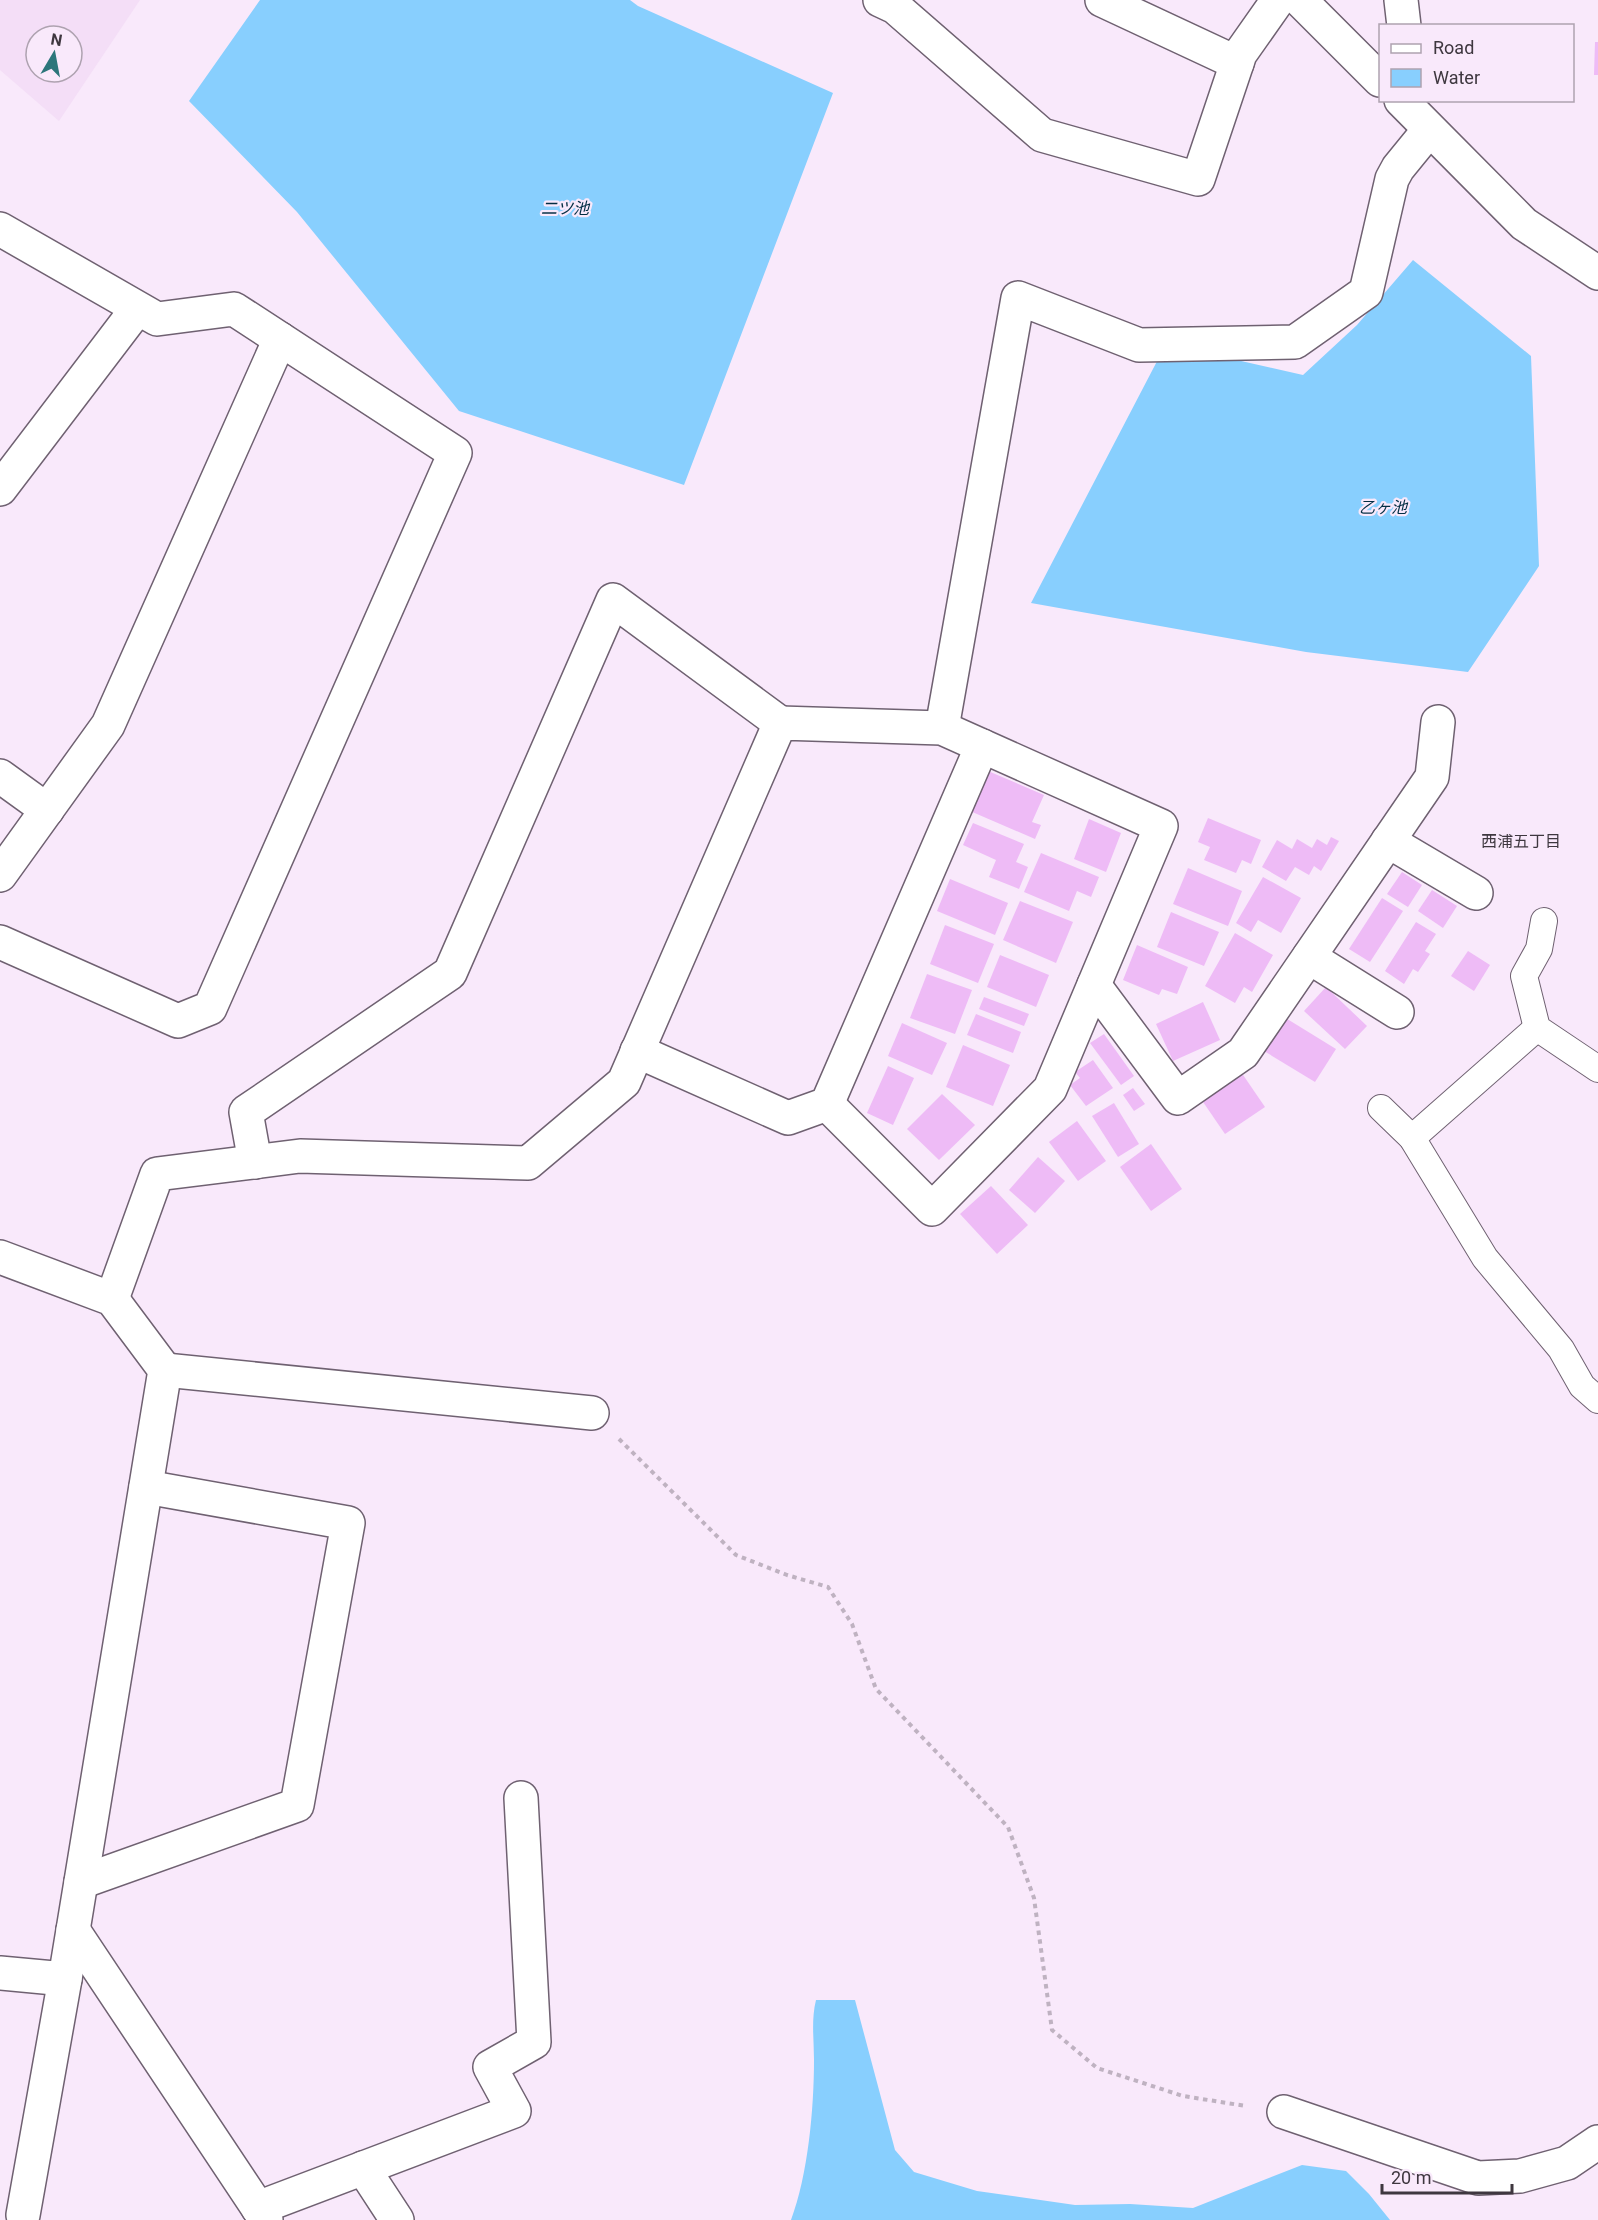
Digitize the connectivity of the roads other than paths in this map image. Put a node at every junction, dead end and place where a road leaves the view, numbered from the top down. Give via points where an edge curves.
1 (880, 0) edge
2 (1102, 0) edge
3 (1278, 0) edge
4 (1300, 0) edge
5 (1401, 0) edge
6 (1404, 24) edge
7 (1237, 63) junction
8 (1379, 79) edge
9 (1414, 111) edge
10 (0, 229) edge
11 (1598, 273) edge
12 (138, 309) junction
13 (280, 339) junction
14 (1, 486) edge
15 (1438, 722) dead end
16 (780, 723) junction
17 (942, 728) junction
18 (982, 746) junction
19 (0, 776) edge
20 (47, 810) junction
21 (1388, 841) junction
22 (0, 875) edge
23 (1476, 893) dead end
24 (1544, 921) dead end
25 (0, 942) edge
26 (1309, 957) junction
27 (1094, 985) junction
28 (1397, 1012) dead end
29 (1537, 1028) junction
30 (637, 1051) junction
31 (1598, 1069) edge
32 (827, 1104) junction
33 (1381, 1108) dead end
34 (1412, 1138) junction
35 (255, 1162) junction
36 (0, 1257) edge
37 (112, 1299) junction
38 (165, 1370) junction
39 (1598, 1400) edge
40 (592, 1413) road end
41 (146, 1487) junction
42 (521, 1798) dead end
43 (81, 1882) junction
44 (73, 1930) junction
45 (0, 1973) edge
46 (65, 1979) junction
47 (1284, 2112) road end
48 (1598, 2142) edge
49 (363, 2168) junction
50 (262, 2214) edge
51 (23, 2215) dead end
52 (397, 2220) edge

1 - 7 street via 895,7 1042,135 1198,179
2 - 7 street
3 - 7 street
4 - 8 street
5 - 6 street
9 - 11 street via 1524,224
9 - 17 street via 1392,179 1366,292 1295,342 1139,345 1018,298
10 - 12 street
12 - 13 street via 157,319 234,309
12 - 14 street
13 - 20 street via 108,725
13 - 25 street via 455,453 210,1008 178,1021
15 - 21 street via 1432,777
16 - 17 street
16 - 30 street
16 - 35 street via 612,600 450,973 246,1112
17 - 18 street
18 - 27 street via 1161,826
18 - 32 street
19 - 20 street
20 - 22 street
21 - 23 street
21 - 26 street
24 - 29 lane via 1539,950 1524,976
26 - 27 street via 1243,1053 1178,1098
26 - 28 street
27 - 32 street via 1050,1089 932,1209
29 - 31 lane
29 - 34 lane
30 - 32 street via 788,1118
30 - 35 street via 624,1082 528,1163 300,1156
33 - 34 lane
34 - 39 lane via 1485,1258 1561,1349 1582,1386
35 - 37 street via 157,1174
36 - 37 street
37 - 38 street
38 - 40 street
38 - 41 street
41 - 43 street
41 - 43 street via 348,1523 297,1804
42 - 49 street via 534,2042 490,2067 514,2111
43 - 44 street
44 - 46 street
44 - 50 street
45 - 46 street
46 - 51 street
47 - 48 street via 1478,2178 1520,2176 1567,2163
49 - 50 street
49 - 52 street

